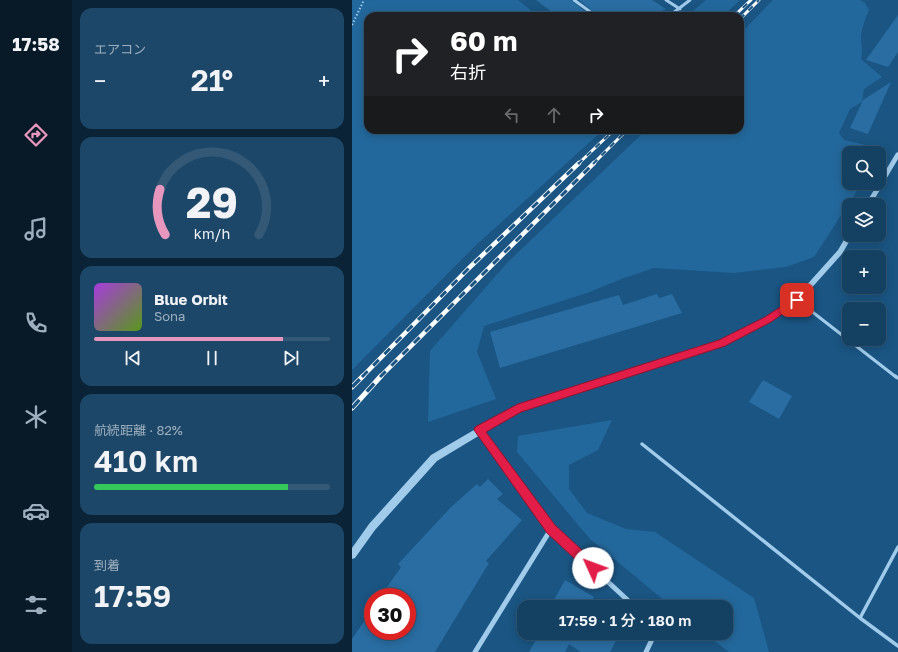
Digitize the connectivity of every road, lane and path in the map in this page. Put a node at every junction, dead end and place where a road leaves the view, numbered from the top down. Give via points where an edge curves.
1 (364, 0) edge
2 (574, 0) edge
3 (666, 0) edge
4 (690, 0) edge
5 (680, 9) junction
6 (590, 12) edge
7 (675, 12) edge
8 (352, 25) edge
9 (898, 154) edge
10 (872, 198) edge
11 (846, 242) edge
12 (797, 300) junction
13 (898, 378) edge
14 (479, 430) junction
15 (642, 444) dead end
16 (551, 529) junction
17 (898, 548) edge
18 (352, 555) edge
19 (627, 600) edge
20 (860, 618) junction
21 (652, 640) edge
22 (898, 646) edge
23 (475, 652) edge
24 (646, 652) edge

1 - 8 path
2 - 6 street
3 - 5 street
4 - 5 street
5 - 7 street
9 - 10 street
11 - 12 street
12 - 13 lane
12 - 14 street via 768,320 721,343 518,408
14 - 16 street
14 - 18 street via 434,458 372,527
15 - 20 lane
16 - 19 street
16 - 23 street
17 - 20 lane
20 - 22 lane
21 - 24 street

